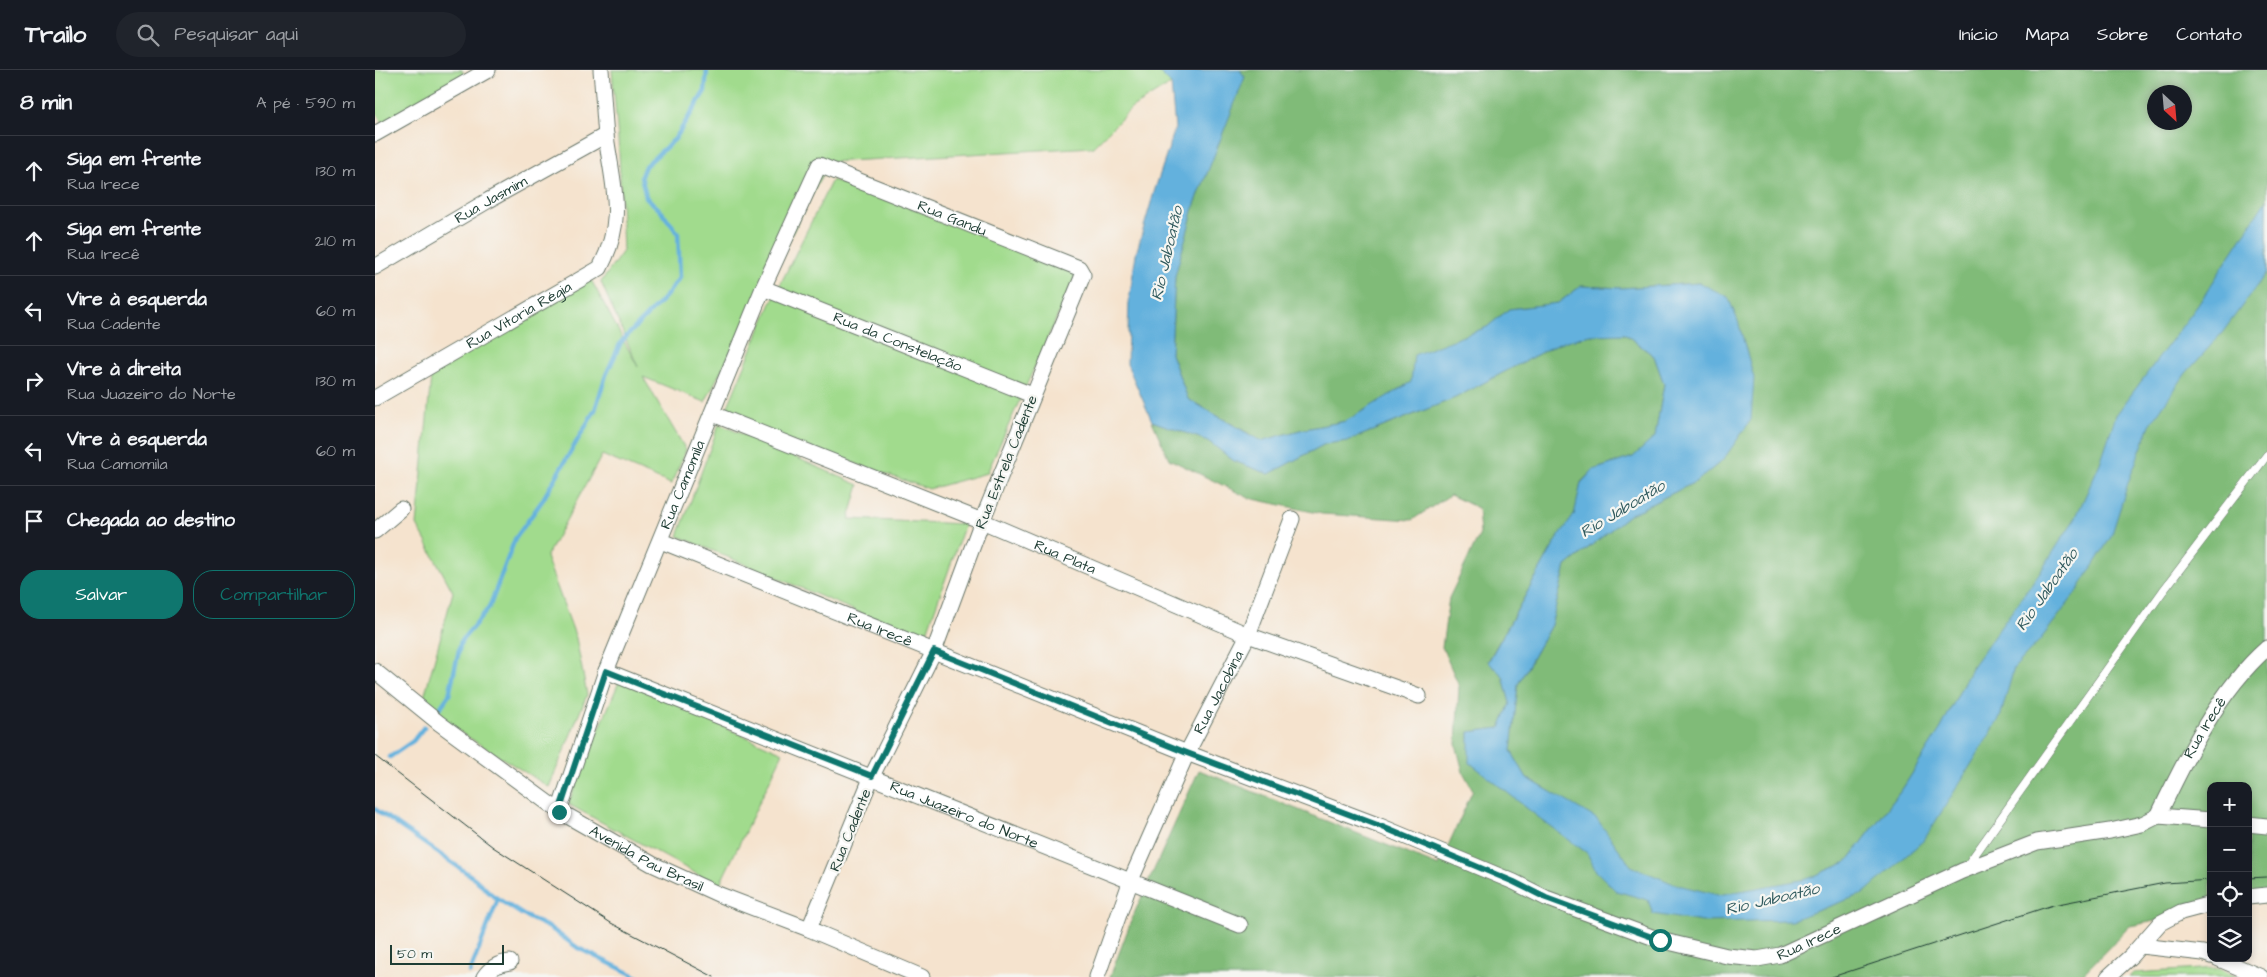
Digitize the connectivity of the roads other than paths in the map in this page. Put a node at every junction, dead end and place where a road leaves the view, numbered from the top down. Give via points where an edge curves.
1 (487, 70) edge
2 (601, 70) edge
3 (375, 134) edge
4 (606, 135) junction
5 (819, 165) joint
6 (375, 267) edge
7 (1083, 274) joint
8 (763, 288) junction
9 (1032, 395) junction
10 (375, 398) edge
11 (713, 414) junction
12 (2267, 455) edge
13 (401, 509) dead end
14 (1292, 519) dead end
15 (982, 521) junction
16 (375, 531) edge
17 (661, 541) junction
18 (1248, 635) junction
19 (2267, 648) edge
20 (934, 651) junction
21 (375, 671) edge
22 (606, 671) junction
23 (1419, 696) dead end
24 (1187, 753) junction
25 (872, 776) junction
26 (559, 812) junction
27 (2158, 816) junction
28 (2207, 820) edge
29 (2252, 824) edge
30 (1380, 826) joint
31 (2267, 826) edge
32 (1962, 871) junction
33 (1131, 880) junction
34 (2267, 895) edge
35 (2252, 897) edge
36 (2207, 905) edge
37 (1239, 925) dead end
38 (809, 929) junction
39 (2141, 946) junction
40 (2207, 954) edge
41 (510, 962) dead end
42 (2226, 962) edge
43 (484, 977) edge
44 (923, 977) edge
45 (1097, 977) edge
46 (2108, 977) edge
47 (2261, 977) edge

1 - 3 street
2 - 4 street, Rua Vitoria Régia
4 - 6 street, Rua Jasmim
4 - 10 street, Rua Vitoria Régia via 616,198 615,228 600,268
5 - 7 street, Rua Gandu via 1079,268
5 - 8 street, Rua Camomila
7 - 9 street, Rua Estrela Cadente
8 - 9 street, Rua da Constelação
8 - 11 street, Rua Camomila
9 - 15 street, Rua Estrela Cadente
11 - 15 street, Rua Plata
11 - 17 street, Rua Camomila
12 - 32 lane via 2163,591
13 - 16 street
14 - 18 street, Rua Jacobina
15 - 18 street, Rua Plata
15 - 20 street, Rua Estrela Cadente
17 - 20 street, Rua Irecê
17 - 22 street, Rua Camomila
18 - 23 street, Rua Plata
18 - 24 street, Rua Jacobina
19 - 27 street, Rua Irecê via 2247,666 2218,705
20 - 24 street, Rua Irecê
20 - 25 street, Rua Cadente
21 - 26 street, Avenida Pau Brasil
22 - 25 street, Rua Juazeiro do Norte
22 - 26 street, Rua Camomila
24 - 30 street, Rua Irecê
24 - 33 street, Rua Jacobina
25 - 33 street, Rua Juazeiro do Norte
25 - 38 street, Rua Cadente
26 - 38 street, Avenida Pau Brasil via 652,864 720,895
27 - 28 street, Rua Irece
27 - 32 street, Rua Irece via 2126,828 2037,842
29 - 31 street
30 - 32 street, Rua Irece via 1546,898 1660,940 1727,956 1757,959 1797,949
33 - 37 street, Rua Juazeiro do Norte
33 - 45 street, Rua Jacobina
34 - 35 street
36 - 39 street via 2181,912 2160,923
38 - 44 street, Avenida Pau Brasil
39 - 40 street
39 - 46 street
41 - 43 street via 501,962
42 - 47 street

